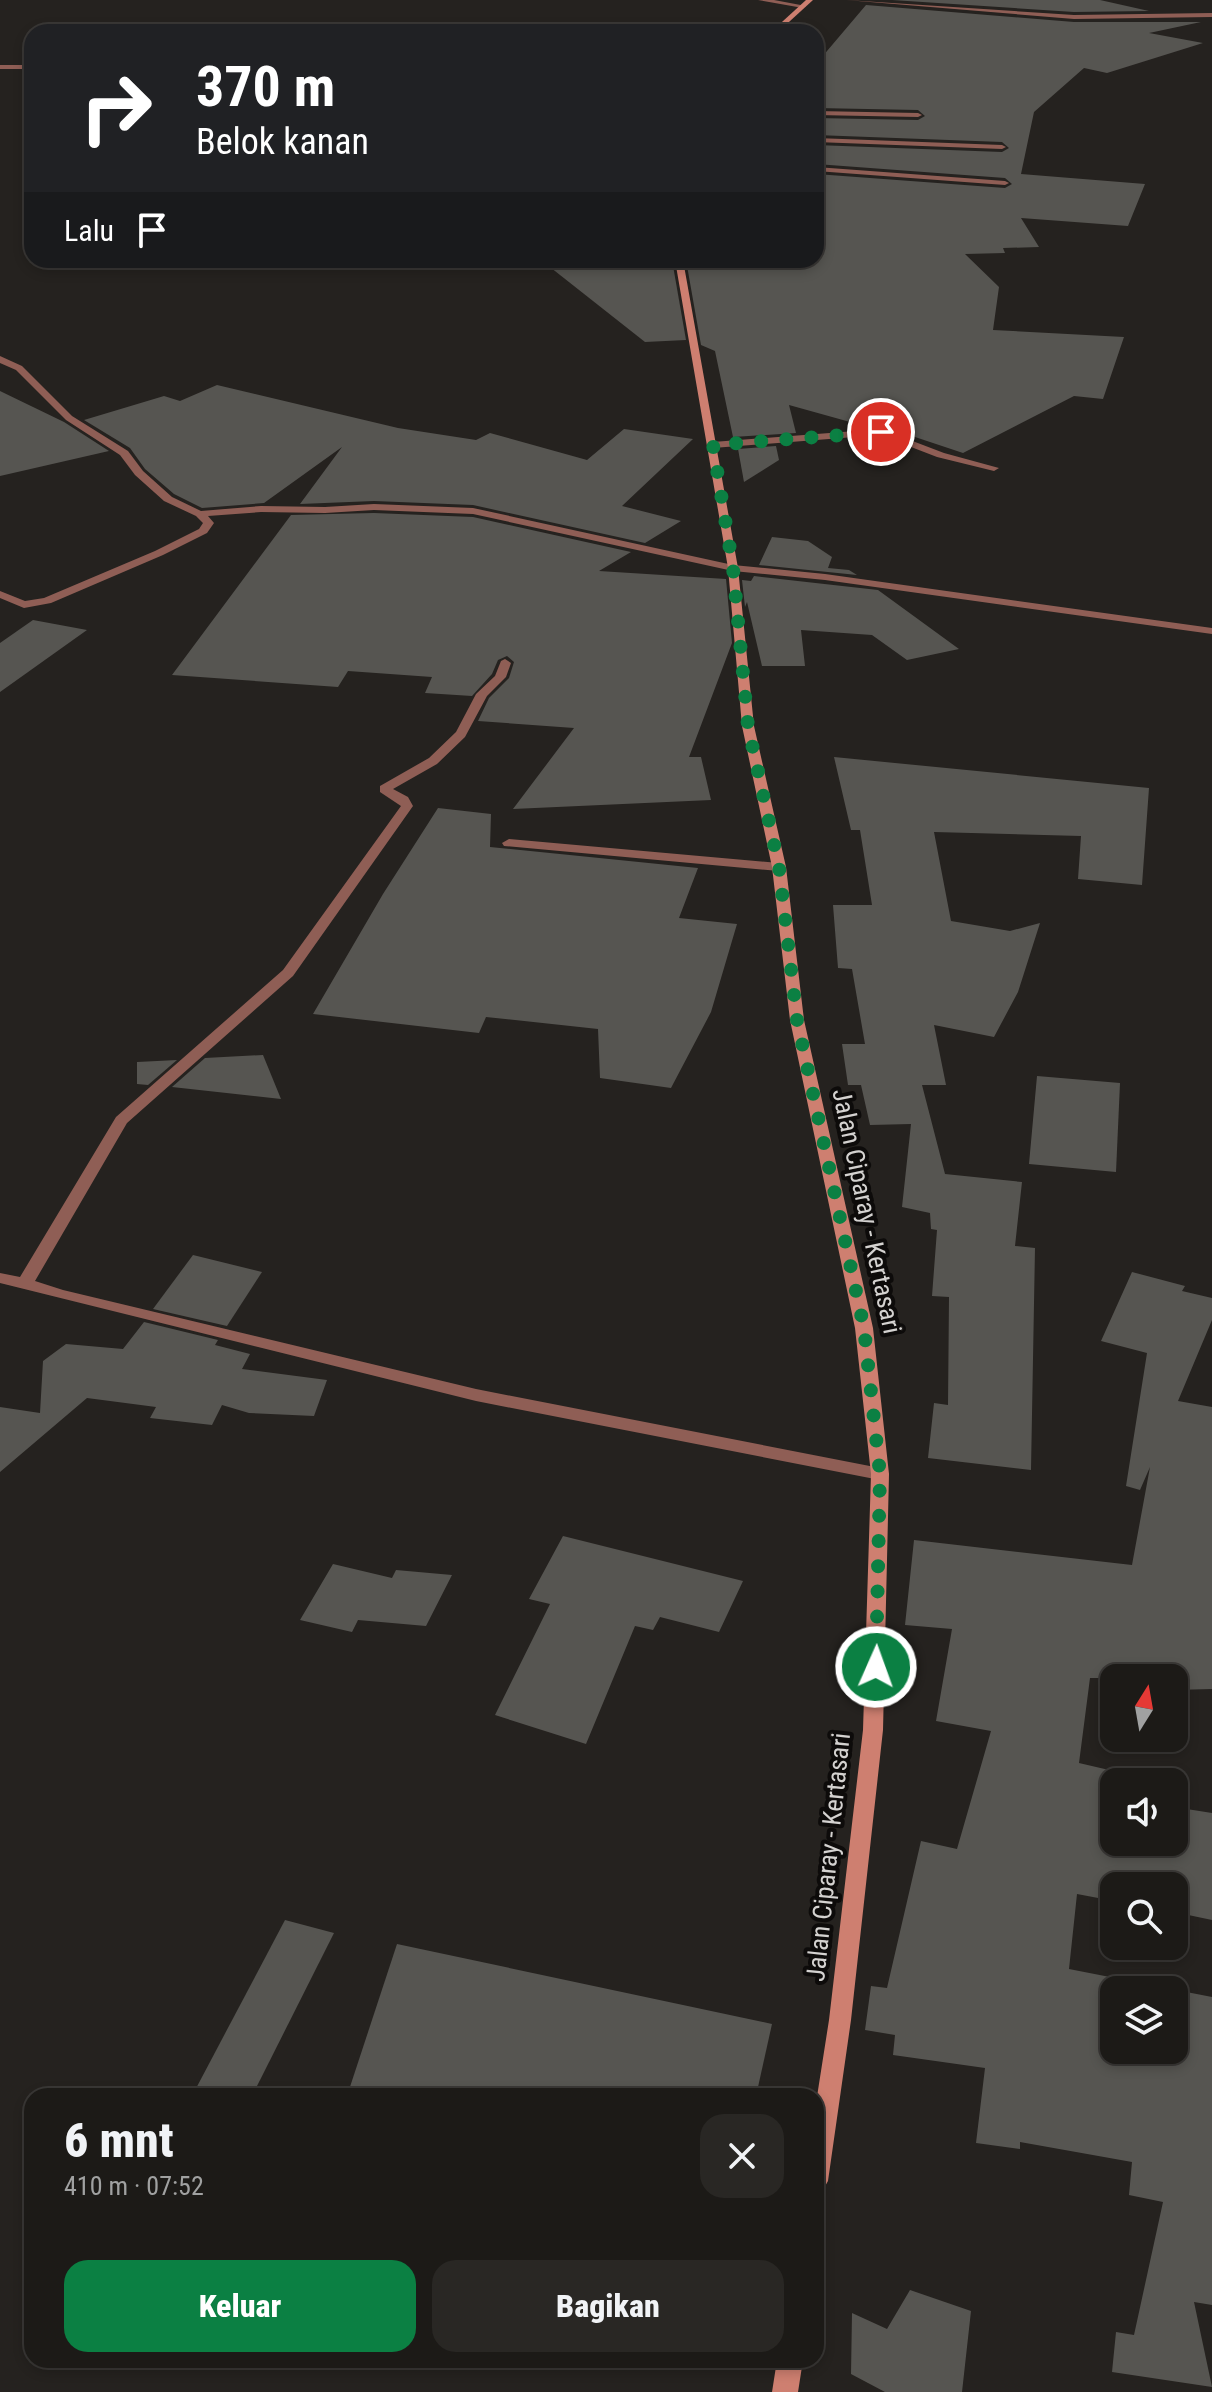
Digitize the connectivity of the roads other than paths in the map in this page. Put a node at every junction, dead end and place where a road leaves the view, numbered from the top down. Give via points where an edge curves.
1 (761, 0) edge
2 (810, 0) edge
3 (849, 0) edge
4 (803, 6) junction
5 (1212, 15) edge
6 (783, 24) edge
7 (0, 67) edge
8 (24, 67) edge
9 (824, 113) edge
10 (918, 115) dead end
11 (824, 140) edge
12 (1002, 147) dead end
13 (824, 170) edge
14 (1005, 183) dead end
15 (680, 268) edge
16 (0, 359) edge
17 (713, 445) junction
18 (994, 468) dead end
19 (200, 514) junction
20 (733, 568) junction
21 (0, 594) edge
22 (1212, 631) edge
23 (505, 663) dead end
24 (509, 843) dead end
25 (779, 867) junction
26 (0, 1278) edge
27 (25, 1283) junction
28 (880, 1474) junction
29 (824, 2127) edge
30 (789, 2368) edge
31 (785, 2392) edge

1 - 4 street
2 - 4 main road
3 - 5 street via 1074,17
4 - 6 main road
7 - 8 street
9 - 10 street
11 - 12 street
13 - 14 street
15 - 17 main road, Jalan Ciparay - Kertasari
16 - 19 street via 19,368 69,418 124,453 168,499
17 - 18 street via 881,432
17 - 20 main road, Jalan Ciparay - Kertasari
19 - 20 street via 374,507 458,510
19 - 21 street via 209,523 203,531 47,601 24,605
20 - 22 street
20 - 25 main road, Jalan Ciparay - Kertasari via 748,726
23 - 27 street via 461,734 433,761 384,789 407,806 288,973 121,1120
24 - 25 street
25 - 28 main road, Jalan Ciparay - Kertasari via 797,1020 864,1328
26 - 27 street
27 - 28 street via 476,1395
28 - 29 main road, Jalan Ciparay - Kertasari via 873,1730
30 - 31 main road

